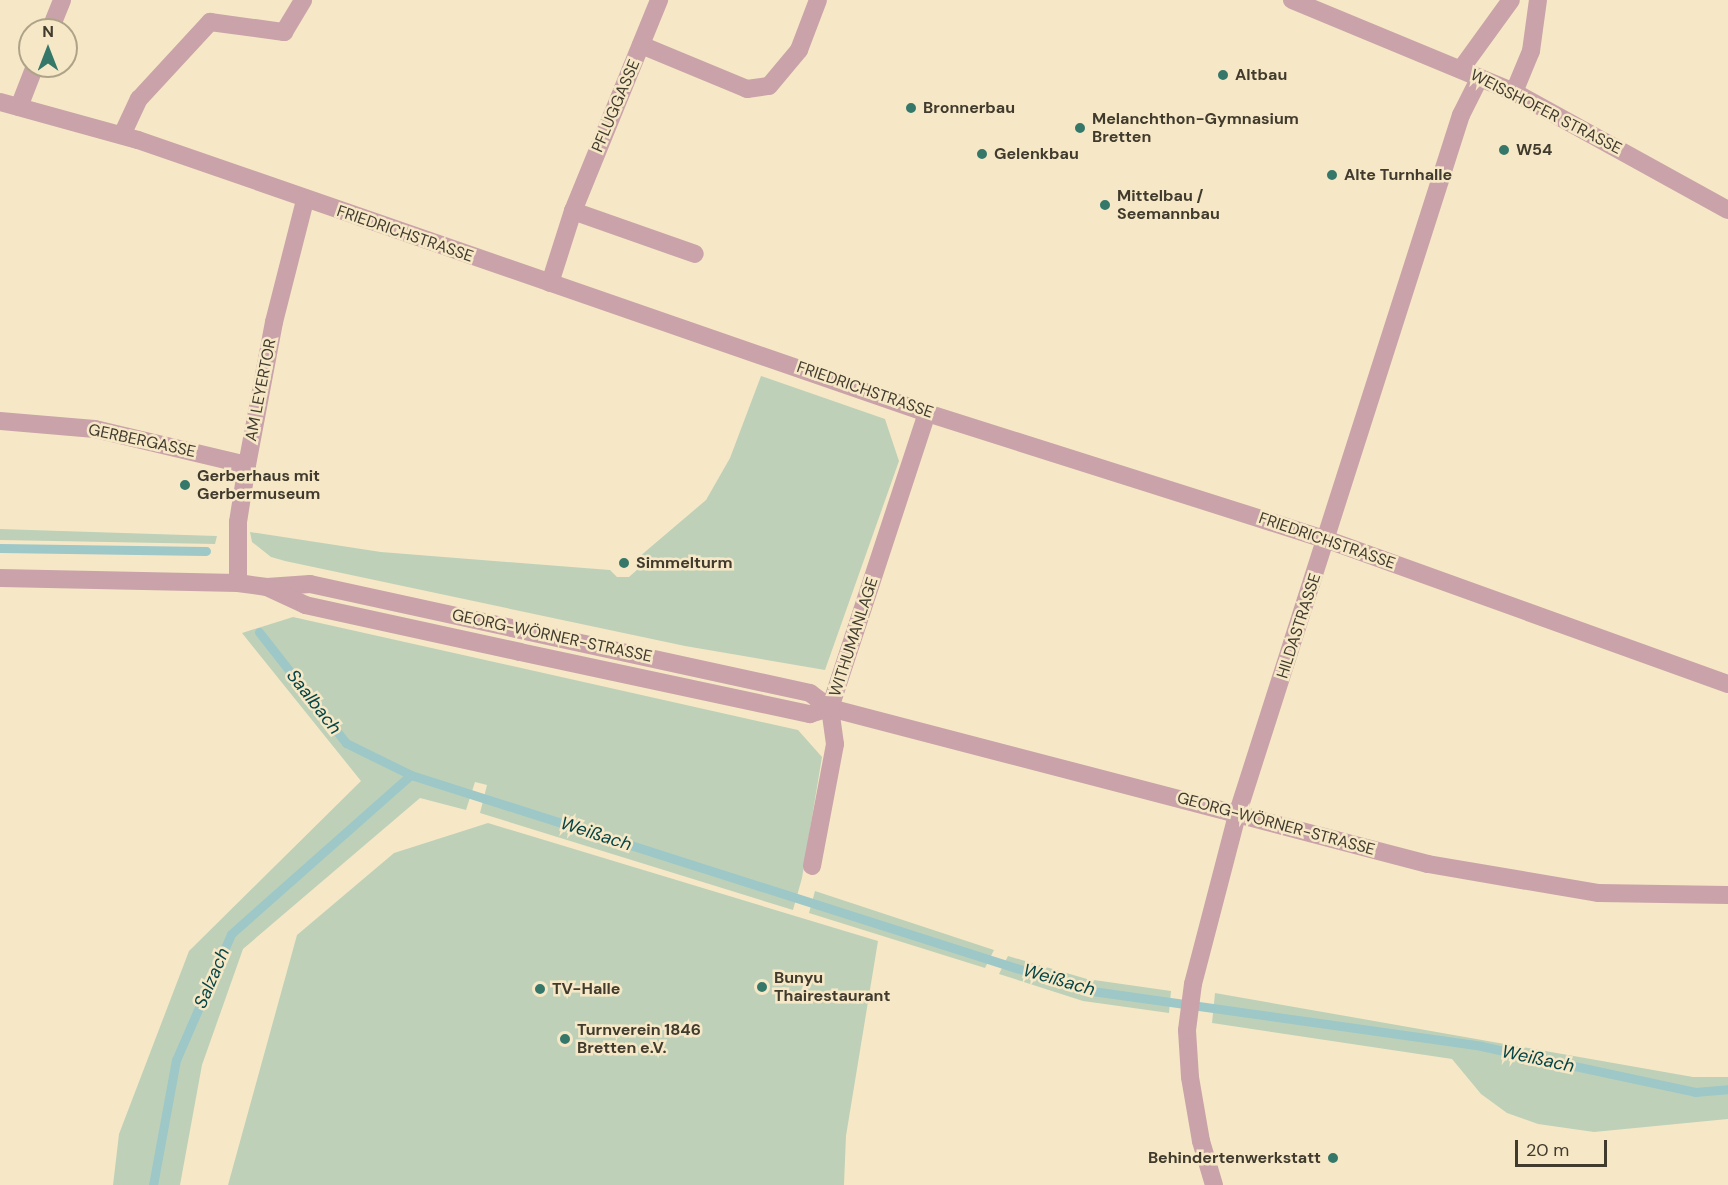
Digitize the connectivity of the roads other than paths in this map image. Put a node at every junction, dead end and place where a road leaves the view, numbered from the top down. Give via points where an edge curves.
1 (62, 0) edge
2 (303, 0) edge
3 (659, 0) edge
4 (819, 0) edge
5 (1292, 0) edge
6 (1511, 0) edge
7 (1538, 0) edge
8 (55, 18) edge
9 (641, 45) junction
10 (1461, 69) junction
11 (1480, 77) junction
12 (30, 78) edge
13 (1514, 92) junction
14 (0, 102) edge
15 (19, 107) junction
16 (122, 135) junction
17 (305, 200) junction
18 (1728, 210) edge
19 (573, 211) junction
20 (695, 254) dead end
21 (550, 284) junction
22 (927, 413) junction
23 (0, 421) edge
24 (247, 465) junction
25 (1328, 540) junction
26 (0, 578) edge
27 (238, 583) junction
28 (1728, 684) edge
29 (830, 708) junction
30 (1237, 815) junction
31 (812, 866) dead end
32 (1728, 895) edge
33 (1214, 1185) edge

1 - 8 street
2 - 16 street via 284,32 210,22 139,99
3 - 9 street, PFLUGGASSE
4 - 9 street via 799,50 769,86 747,89
5 - 10 street, WEISSHOFER STRASSE
6 - 10 street
7 - 13 street via 1531,51
9 - 19 street, PFLUGGASSE
10 - 11 street, WEISSHOFER STRASSE
11 - 13 street, WEISSHOFER STRASSE
11 - 25 street, HILDASTRASSE via 1461,115
12 - 15 street
13 - 18 street, WEISSHOFER STRASSE
14 - 15 street, FRIEDRICHSTRASSE
15 - 16 street, FRIEDRICHSTRASSE
16 - 17 street, FRIEDRICHSTRASSE
17 - 21 street, FRIEDRICHSTRASSE
17 - 24 street, AM LEYERTOR via 274,322
19 - 20 street
19 - 21 street, PFLUGGASSE
21 - 22 street, FRIEDRICHSTRASSE
22 - 25 street, FRIEDRICHSTRASSE
22 - 29 street, WITHUMANLAGE
23 - 24 street, GERBERGASSE via 94,429
24 - 27 street, AM LEYERTOR via 238,522
25 - 28 street, FRIEDRICHSTRASSE
25 - 30 street, HILDASTRASSE
26 - 27 street, GEORG-WÖRNER-STRASSE
27 - 29 street, GEORG-WÖRNER-STRASSE via 267,587 305,605 810,714
29 - 30 street, GEORG-WÖRNER-STRASSE
29 - 31 street, WITHUMANLAGE via 835,744
30 - 32 street, GEORG-WÖRNER-STRASSE via 1428,864 1523,881 1598,892
30 - 33 street, HILDASTRASSE via 1193,984 1187,1030 1199,1130

